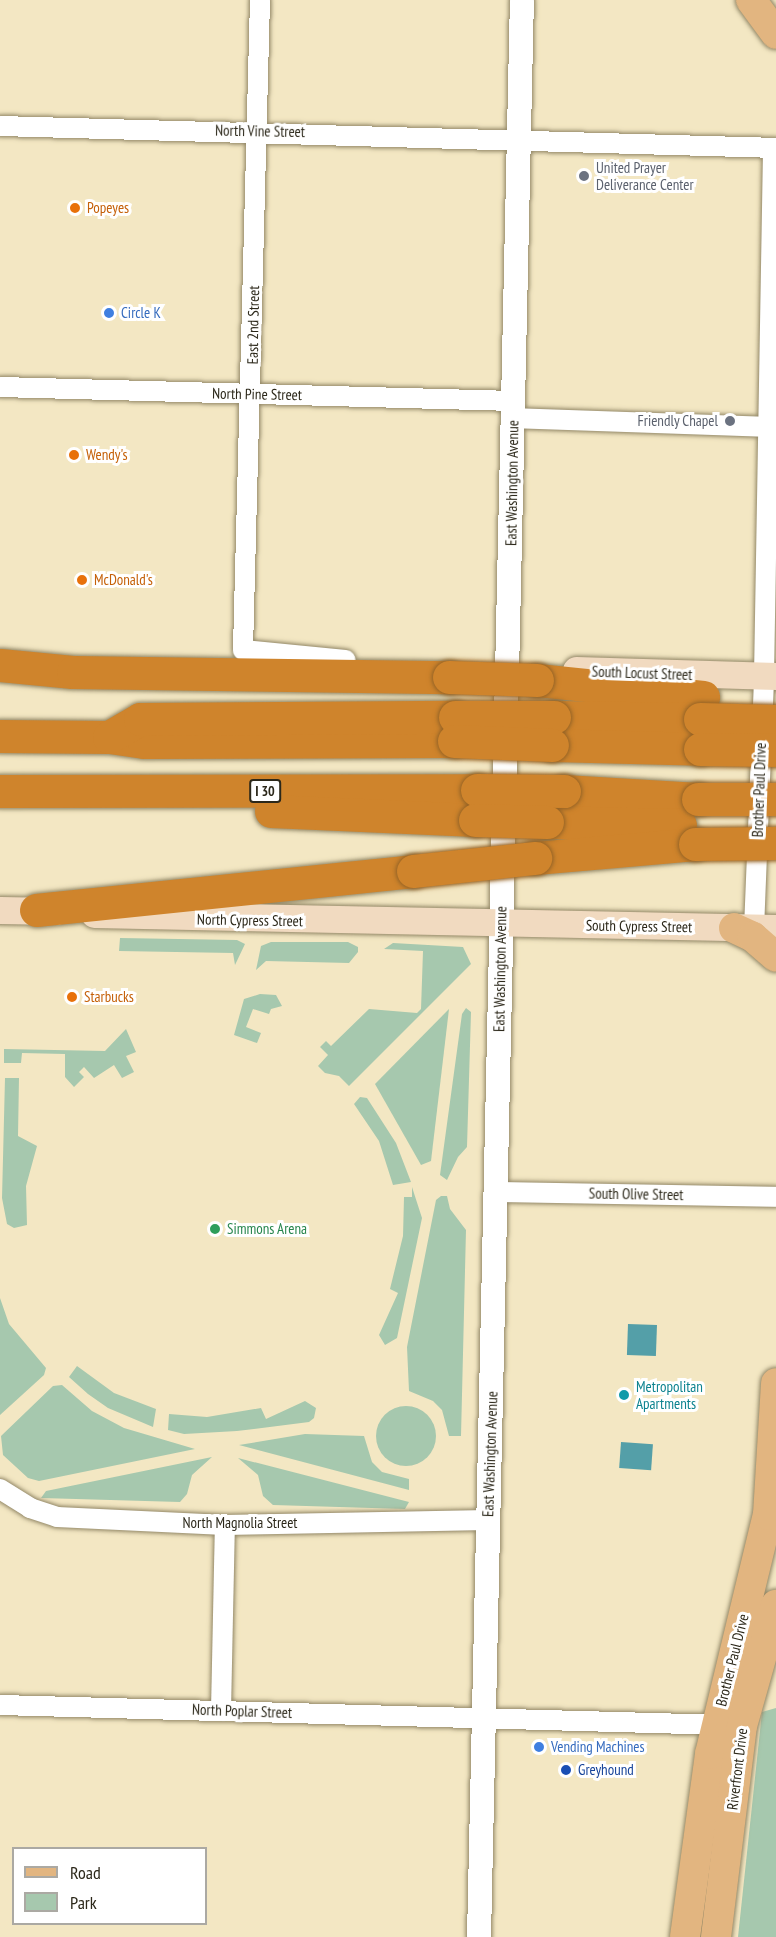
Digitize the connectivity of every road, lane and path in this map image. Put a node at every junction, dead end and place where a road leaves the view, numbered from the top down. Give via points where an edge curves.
1 (260, 0) edge
2 (522, 0) edge
3 (751, 0) edge
4 (776, 34) edge
5 (0, 126) edge
6 (257, 131) junction
7 (519, 140) junction
8 (774, 148) edge
9 (0, 387) edge
10 (252, 394) junction
11 (513, 409) junction
12 (772, 427) edge
13 (0, 665) edge
14 (522, 673) junction
15 (772, 685) edge
16 (776, 721) edge
17 (701, 722) junction
18 (0, 736) edge
19 (776, 750) edge
20 (0, 791) edge
21 (776, 799) edge
22 (476, 805) junction
23 (697, 823) junction
24 (776, 829) edge
25 (776, 843) edge
26 (0, 910) edge
27 (36, 910) junction
28 (501, 924) junction
29 (754, 928) edge
30 (776, 957) edge
31 (495, 1192) junction
32 (776, 1197) edge
33 (776, 1383) edge
34 (0, 1489) edge
35 (488, 1520) junction
36 (225, 1526) junction
37 (776, 1605) edge
38 (0, 1705) edge
39 (221, 1711) junction
40 (483, 1717) junction
41 (729, 1725) junction
42 (478, 1937) edge
43 (685, 1937) edge
44 (716, 1937) edge

1 - 6 street, East 2nd Street
2 - 7 street, East Washington Avenue
3 - 4 main road
5 - 6 street, North Vine Street
6 - 7 street, North Vine Street
6 - 10 street, East 2nd Street
7 - 8 street, North Vine Street
7 - 11 street, East Washington Avenue
8 - 12 street, Brother Paul Drive
9 - 10 street, North Pine Street
10 - 11 street, North Pine Street
10 - 14 street, East 2nd Street via 243,650
11 - 12 street, North Pine Street
11 - 14 street, East Washington Avenue
12 - 15 street, Brother Paul Drive
13 - 14 highway, bridge via 121,673
14 - 15 main road, South Locust Street
14 - 17 highway
14 - 28 street, East Washington Avenue
15 - 17 highway
15 - 29 street, Brother Paul Drive
16 - 17 highway, bridge
17 - 18 highway, bridge via 553,731 454,729 144,742 109,737
17 - 19 highway, bridge
20 - 22 highway, I 30
21 - 23 highway, I 30, bridge
22 - 23 highway, bridge via 547,822
22 - 23 highway, I 30, bridge via 564,791
23 - 24 highway
23 - 25 highway, bridge
23 - 27 highway, bridge via 535,858
26 - 27 main road, North Cypress Street
27 - 28 main road, North Cypress Street via 136,917
28 - 29 main road, South Cypress Street
28 - 31 street, East Washington Avenue
29 - 30 main road via 753,937
31 - 32 street, South Olive Street
31 - 35 street, East Washington Avenue
33 - 41 main road, Brother Paul Drive via 768,1515
34 - 36 street, North Magnolia Street via 30,1508 57,1517
35 - 36 street, North Magnolia Street
35 - 40 street, East Washington Avenue
36 - 39 street
37 - 41 main road, Riverfront Drive
38 - 39 street, North Poplar Street
39 - 40 street, North Poplar Street
40 - 41 street, North Poplar Street
40 - 42 street, East Washington Avenue
41 - 43 main road, Brother Paul Drive
41 - 44 main road, Riverfront Drive

